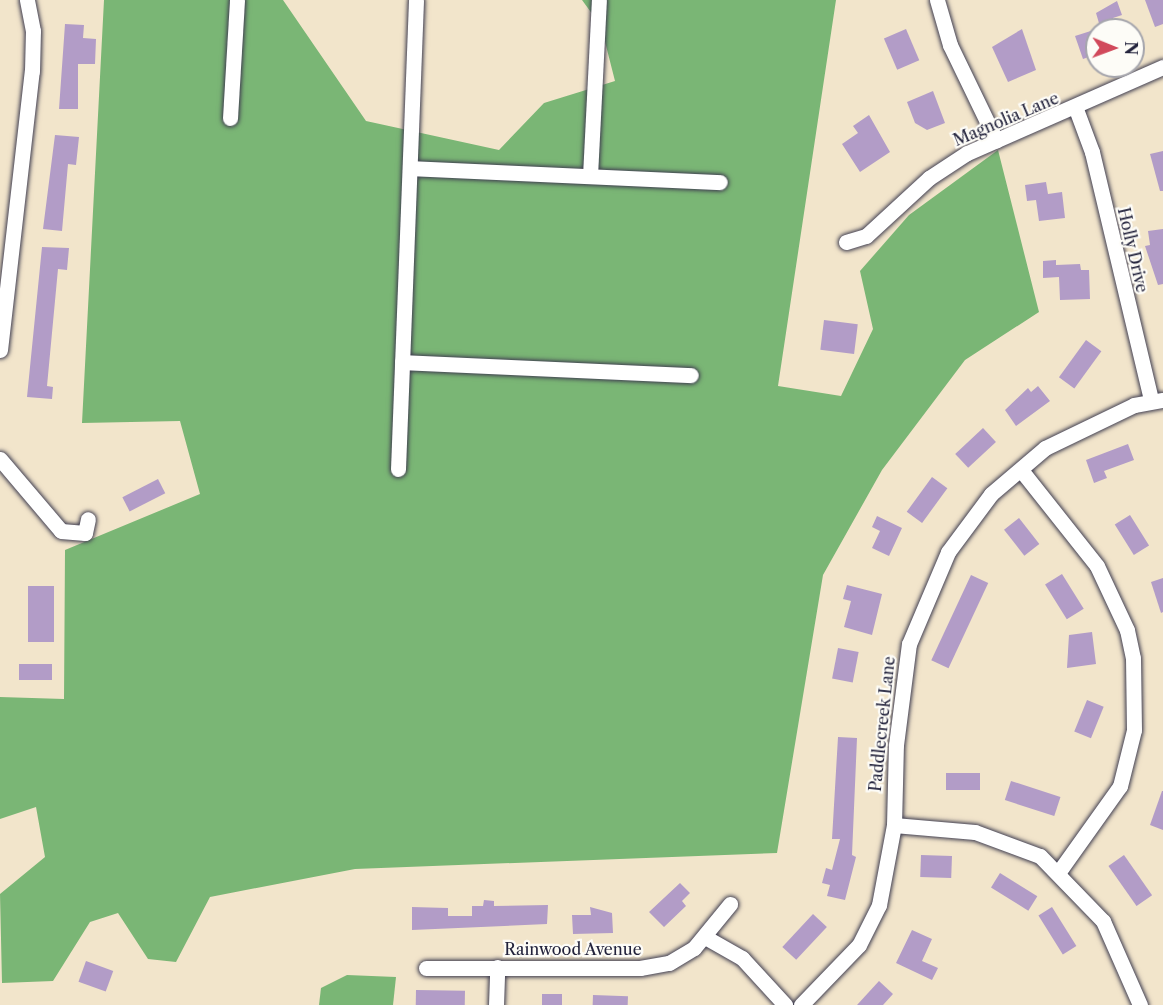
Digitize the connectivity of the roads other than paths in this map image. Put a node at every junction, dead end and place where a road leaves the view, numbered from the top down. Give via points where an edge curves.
1 (27, 0) edge
2 (237, 0) edge
3 (416, 0) edge
4 (599, 0) edge
5 (937, 0) edge
6 (1163, 67) edge
7 (1076, 109) junction
8 (230, 118) dead end
9 (996, 140) junction
10 (410, 168) junction
11 (590, 176) junction
12 (720, 182) dead end
13 (846, 243) dead end
14 (0, 350) edge
15 (402, 362) junction
16 (691, 375) dead end
17 (1157, 400) edge
18 (0, 459) edge
19 (398, 469) dead end
20 (1021, 470) junction
21 (88, 519) dead end
22 (894, 825) junction
23 (1060, 870) junction
24 (730, 904) dead end
25 (705, 937) junction
26 (497, 967) junction
27 (426, 968) dead end
28 (496, 1005) edge
29 (785, 1005) edge
30 (801, 1005) edge
31 (1140, 1005) edge

1 - 14 street via 33,31 32,71
2 - 8 street
3 - 10 street
4 - 11 street
5 - 9 street via 973,99
6 - 7 street, Magnolia Lane
7 - 9 street, Magnolia Lane
7 - 17 street, Holly Drive via 1092,152
9 - 13 street, Magnolia Lane via 929,177 866,236
10 - 11 street
10 - 15 street
11 - 12 street
15 - 16 street
15 - 19 street
17 - 20 street, Paddlecreek Lane via 1057,440
18 - 21 street via 61,531 85,532
20 - 22 street, Paddlecreek Lane via 982,504 948,552 922,602 900,701
20 - 23 street via 1102,574 1133,658 1134,729 1120,786
22 - 23 street via 948,827 1002,838
22 - 30 street, Paddlecreek Lane via 874,920 832,978
23 - 31 street via 1103,921
24 - 25 street, Rainwood Avenue
25 - 26 street, Rainwood Avenue via 669,963 640,969
25 - 29 street via 742,958
26 - 27 street, Rainwood Avenue
26 - 28 street

